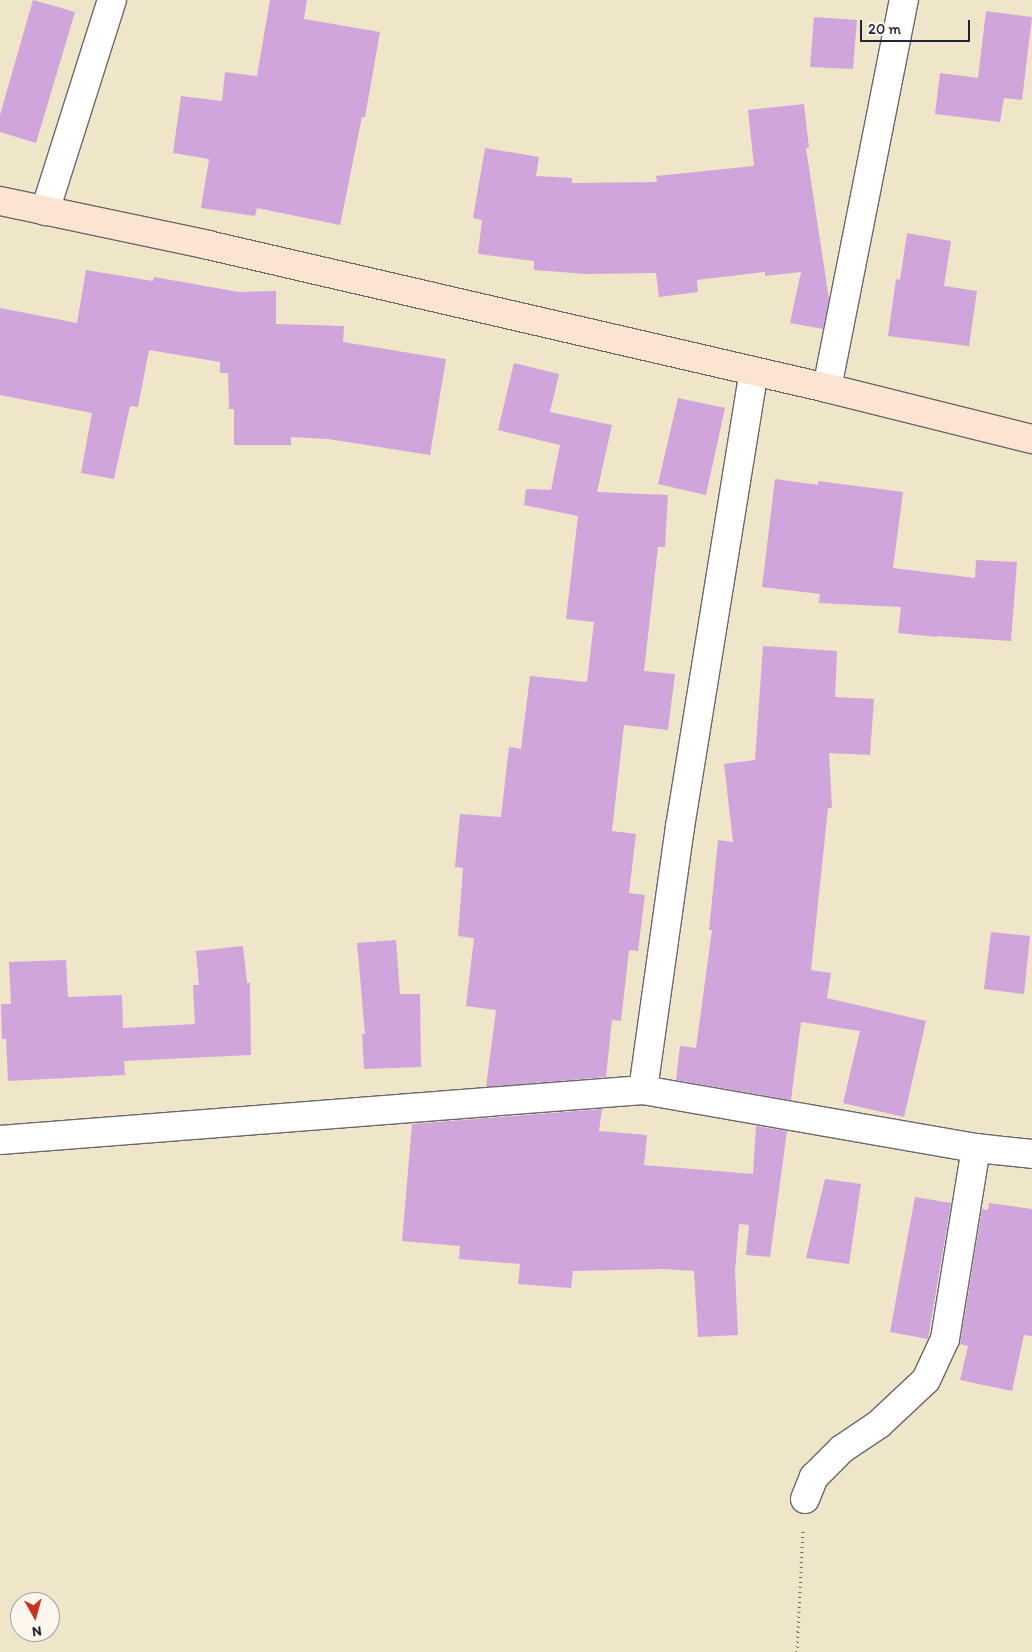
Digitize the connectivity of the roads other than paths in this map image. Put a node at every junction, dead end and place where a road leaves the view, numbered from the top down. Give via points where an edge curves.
1 (112, 0) edge
2 (904, 0) edge
3 (0, 201) edge
4 (45, 211) junction
5 (754, 372) junction
6 (827, 388) junction
7 (1032, 439) edge
8 (643, 1090) junction
9 (0, 1140) edge
10 (976, 1148) junction
11 (1032, 1154) edge
12 (805, 1498) road end

1 - 4 street
2 - 6 street
3 - 4 main road
4 - 5 main road via 208,245
5 - 6 main road
5 - 8 street via 682,818
6 - 7 main road
8 - 9 street
8 - 10 street
10 - 11 street
10 - 12 street via 945,1339 926,1380 879,1424 842,1449 814,1477

